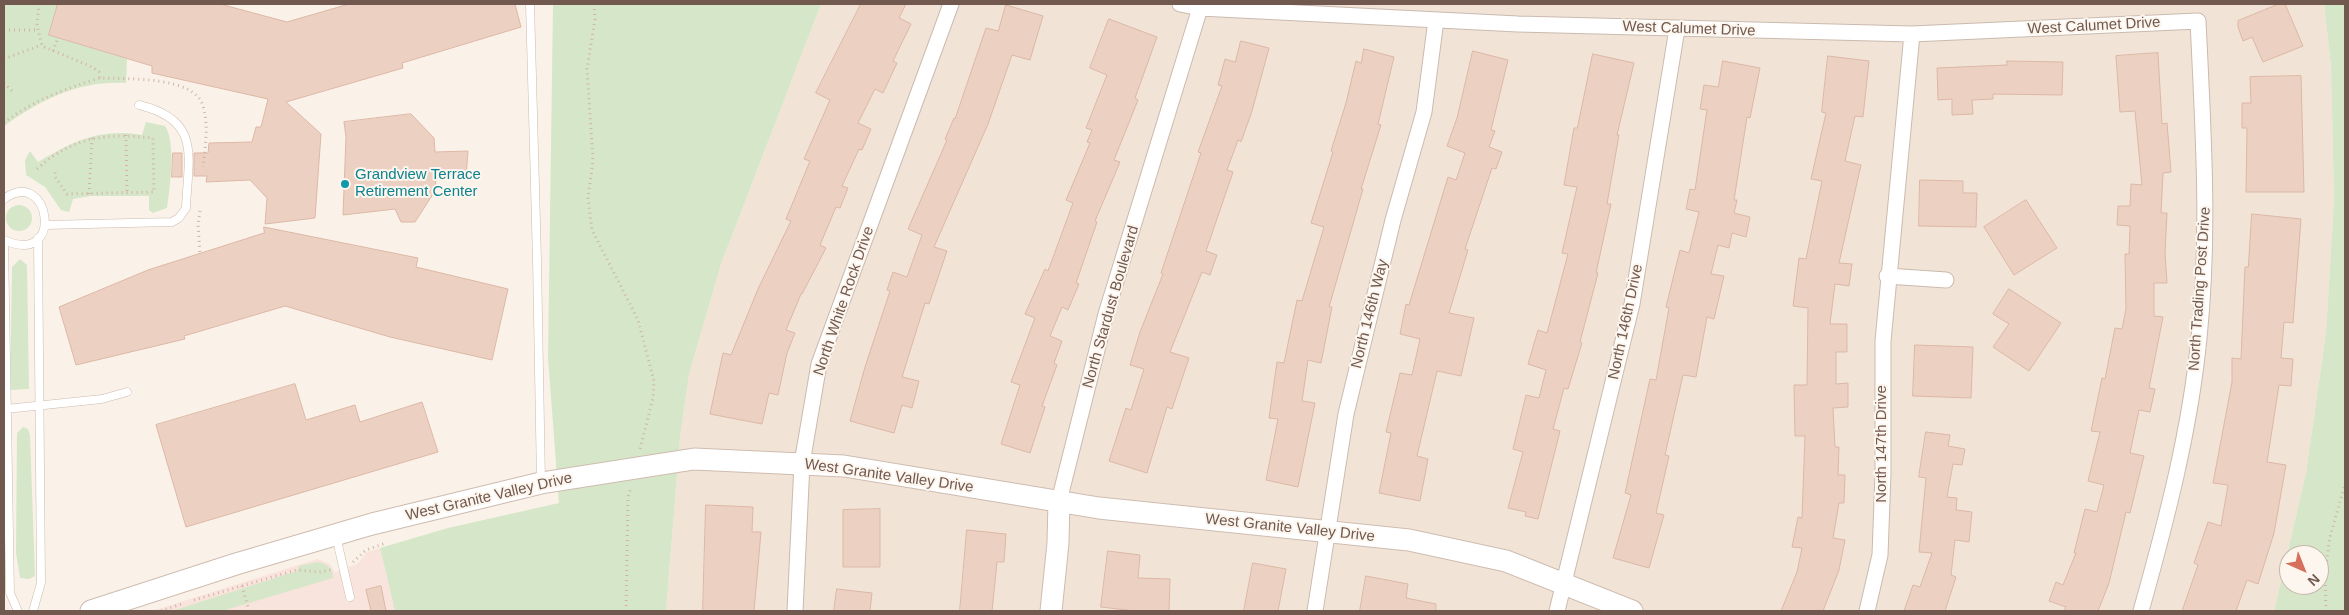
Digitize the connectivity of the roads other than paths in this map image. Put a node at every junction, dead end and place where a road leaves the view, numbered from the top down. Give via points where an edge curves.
1 (530, 4) edge
2 (951, 4) edge
3 (1180, 4) edge
4 (1200, 8) junction
5 (1436, 20) junction
6 (2198, 21) joint
7 (1677, 29) junction
8 (1912, 34) junction
9 (139, 105) dead end
10 (4, 199) edge
11 (45, 225) junction
12 (38, 238) junction
13 (4, 241) edge
14 (1887, 276) junction
15 (1946, 280) dead end
16 (127, 392) dead end
17 (39, 407) junction
18 (6, 409) junction
19 (802, 463) junction
20 (540, 483) junction
21 (1059, 500) junction
22 (1328, 531) junction
23 (336, 536) junction
24 (1563, 583) junction
25 (350, 597) dead end
26 (18, 611) edge
27 (33, 611) edge
28 (91, 611) edge
29 (794, 611) edge
30 (1051, 611) edge
31 (1315, 611) edge
32 (1557, 611) edge
33 (1632, 611) edge
34 (1867, 611) edge
35 (2141, 611) edge

1 - 20 lane
2 - 19 street, North White Rock Drive via 819,364
3 - 4 street, West Calumet Drive
4 - 5 street, West Calumet Drive
4 - 21 street, North Stardust Boulevard via 1106,314
5 - 7 street, West Calumet Drive
5 - 22 street, North 146th Way via 1424,112 1393,220 1346,414
6 - 8 street, West Calumet Drive
6 - 35 street, North Trading Post Drive via 2206,201 2199,338 2182,456
7 - 8 street, West Calumet Drive
7 - 24 street, North 146th Drive via 1632,304
8 - 14 street, North 147th Drive
9 - 11 lane via 169,115 181,127 188,141 186,208 183,213 172,222
10 - 11 lane via 17,192 33,196 43,208
11 - 12 lane
12 - 13 lane via 23,245
12 - 17 lane
13 - 18 lane
14 - 15 street
14 - 34 street, North 147th Drive via 1880,555
16 - 17 lane via 102,399
17 - 18 lane
17 - 27 lane via 41,584
18 - 26 lane via 10,593
19 - 20 street, West Granite Valley Drive via 694,459
19 - 21 street, West Granite Valley Drive via 844,466
19 - 29 street, North White Rock Drive
20 - 23 street, West Granite Valley Drive via 372,524
21 - 22 street, West Granite Valley Drive via 1104,508
21 - 30 street, North Stardust Boulevard
22 - 24 street, West Granite Valley Drive via 1409,540 1506,561
22 - 31 street, North 146th Way
23 - 25 lane
23 - 28 street, West Granite Valley Drive
24 - 32 street, North 146th Drive
24 - 33 street, West Granite Valley Drive

